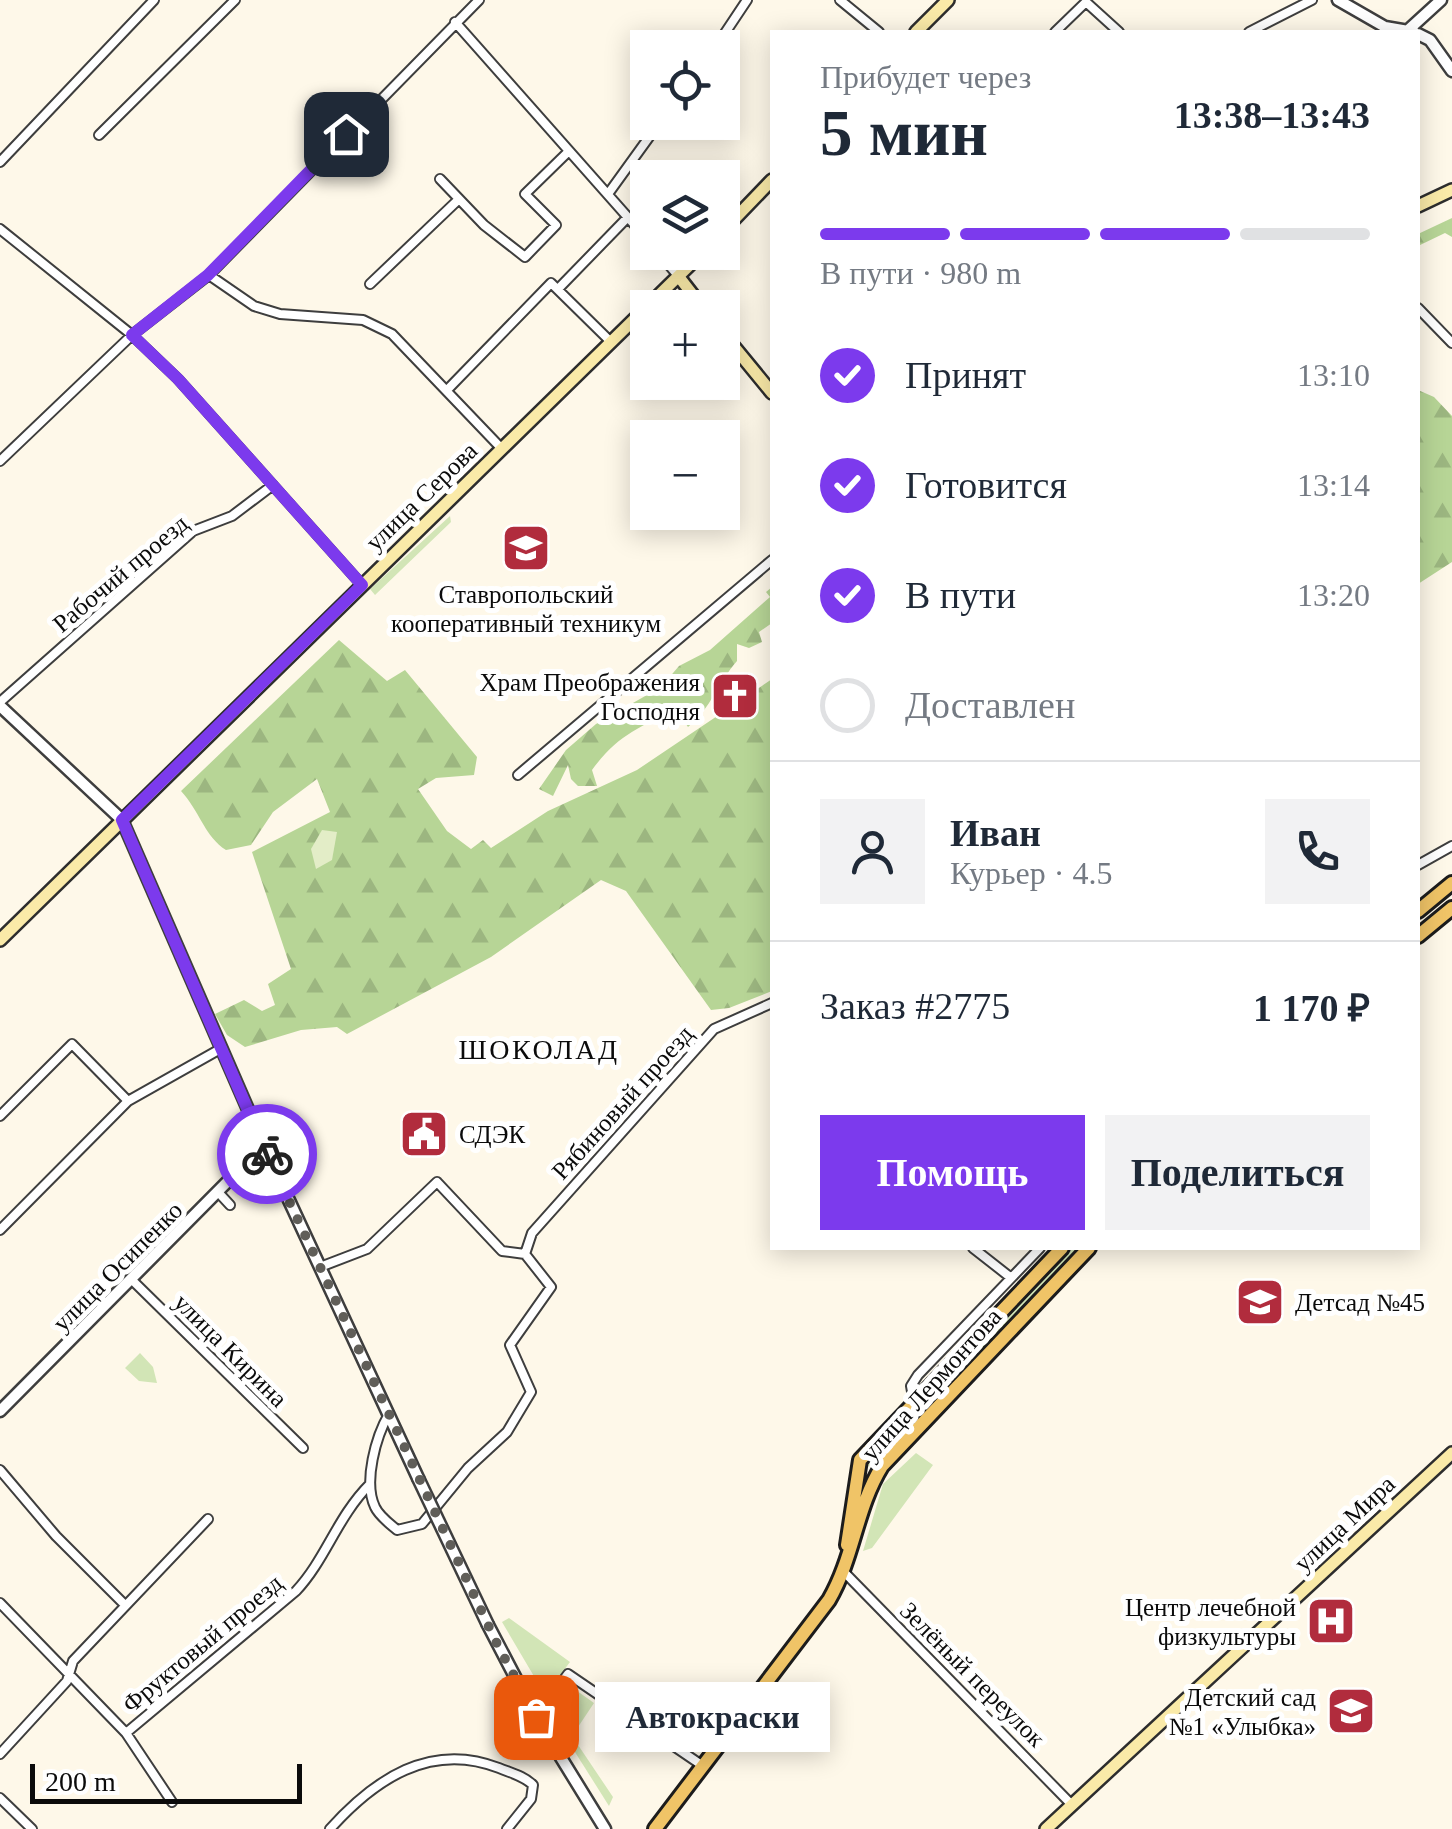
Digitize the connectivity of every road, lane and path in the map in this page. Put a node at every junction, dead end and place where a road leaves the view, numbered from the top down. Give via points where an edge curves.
1 (154, 0) edge
2 (235, 0) edge
3 (479, 0) edge
4 (747, 0) edge
5 (840, 0) edge
6 (948, 0) edge
7 (1312, 0) edge
8 (1338, 0) edge
9 (1441, 0) edge
10 (455, 22) junction
11 (727, 30) edge
12 (877, 30) edge
13 (918, 30) edge
14 (1056, 30) edge
15 (1116, 30) edge
16 (1253, 30) edge
17 (1401, 30) edge
18 (1414, 30) edge
19 (1420, 36) edge
20 (1452, 71) edge
21 (100, 136) dead end
22 (647, 140) edge
23 (570, 150) junction
24 (0, 162) edge
25 (440, 179) dead end
26 (770, 182) edge
27 (1452, 190) edge
28 (608, 194) junction
29 (458, 200) junction
30 (1420, 205) edge
31 (740, 213) edge
32 (628, 217) junction
33 (630, 219) edge
34 (0, 229) edge
35 (673, 270) edge
36 (686, 270) edge
37 (208, 275) junction
38 (679, 278) junction
39 (370, 284) dead end
40 (558, 289) junction
41 (689, 290) edge
42 (1420, 310) edge
43 (132, 335) junction
44 (611, 342) junction
45 (1452, 343) edge
46 (740, 354) edge
47 (448, 389) junction
48 (770, 390) edge
49 (502, 450) junction
50 (0, 462) edge
51 (273, 485) junction
52 (770, 562) edge
53 (362, 585) junction
54 (2, 710) edge
55 (518, 774) dead end
56 (122, 820) junction
57 (1452, 846) edge
58 (1420, 865) edge
59 (1452, 882) edge
60 (1452, 908) edge
61 (1420, 909) edge
62 (1420, 934) edge
63 (0, 940) edge
64 (770, 1004) edge
65 (222, 1048) junction
66 (128, 1101) junction
67 (0, 1116) edge
68 (266, 1153) junction
69 (218, 1192) junction
70 (230, 1205) dead end
71 (0, 1230) edge
72 (975, 1250) edge
73 (1038, 1250) edge
74 (1060, 1250) edge
75 (1087, 1250) edge
76 (524, 1254) junction
77 (320, 1266) junction
78 (1010, 1278) junction
79 (132, 1279) junction
80 (914, 1403) junction
81 (0, 1412) edge
82 (389, 1414) junction
83 (302, 1448) dead end
84 (868, 1450) junction
85 (1452, 1453) edge
86 (882, 1466) junction
87 (0, 1470) edge
88 (370, 1484) junction
89 (208, 1519) dead end
90 (844, 1572) junction
91 (0, 1603) edge
92 (125, 1606) junction
93 (68, 1671) junction
94 (536, 1717) junction
95 (126, 1733) junction
96 (0, 1754) edge
97 (702, 1766) junction
98 (0, 1798) edge
99 (172, 1802) dead end
100 (1072, 1805) junction
101 (32, 1829) edge
102 (330, 1829) edge
103 (507, 1829) edge
104 (606, 1829) edge
105 (655, 1829) edge
106 (1046, 1829) edge

1 - 24 street
2 - 21 street
3 - 10 street
4 - 11 street
5 - 12 street
6 - 13 main road
7 - 16 street
8 - 17 street
9 - 18 street
10 - 23 street
10 - 37 street
14 - 15 street via 1086,2
19 - 20 street
22 - 28 street
23 - 28 street
23 - 29 street via 525,194 556,225 525,257
25 - 29 street
26 - 31 main road
27 - 30 main road
28 - 32 street
29 - 39 street
32 - 33 street
32 - 40 street
34 - 43 street
35 - 38 street
36 - 38 main road, улица Серова
37 - 43 street
37 - 47 street via 254,306 280,314 363,320 392,334
38 - 41 main road
38 - 44 main road, улица Серова
40 - 44 street
40 - 47 street via 552,283
42 - 45 street
43 - 50 street
43 - 51 street
44 - 49 main road, улица Серова
46 - 48 main road
47 - 49 street
49 - 53 main road, улица Серова
51 - 53 street
51 - 54 street, Рабочий проезд via 232,516 193,531
52 - 55 street
53 - 56 main road, улица Серова
54 - 56 street
56 - 63 main road, улица Серова
56 - 65 street
57 - 58 street
59 - 61 main road
60 - 62 main road
64 - 76 street, Рябиновый проезд via 714,1029 532,1233
65 - 66 street
65 - 68 street
66 - 67 street via 72,1044
66 - 71 street
68 - 69 street, улица Осипенко
68 - 77 street
69 - 70 street
69 - 79 street, улица Осипенко
72 - 78 street
73 - 78 street
74 - 80 main road, улица Лермонтова
75 - 86 main road, улица Лермонтова
76 - 77 street via 502,1252 437,1182 367,1248
76 - 88 street via 551,1286 510,1345 531,1392 507,1432 409,1530 386,1520
77 - 82 street
78 - 80 street via 918,1376 911,1386
79 - 81 street, улица Осипенко
79 - 83 street, улица Кирина
80 - 84 main road, улица Лермонтова
82 - 88 street
82 - 94 street, bridge
84 - 86 main road via 864,1469
84 - 90 main road, улица Лермонтова via 856,1471
85 - 100 main road, улица Мира
86 - 90 main road, улица Лермонтова
87 - 92 street
88 - 95 street, Фруктовый проезд via 296,1591
89 - 92 street
90 - 97 main road, улица Лермонтова via 823,1610
90 - 100 street, Зелёный переулок
91 - 93 street
92 - 93 street
93 - 95 street
93 - 96 street via 67,1682
94 - 97 street via 568,1674
94 - 104 street
95 - 99 street
97 - 105 main road, улица Лермонтова
98 - 101 street
100 - 106 main road, улица Мира
102 - 103 street via 363,1792 399,1770 476,1760 532,1785 531,1798

